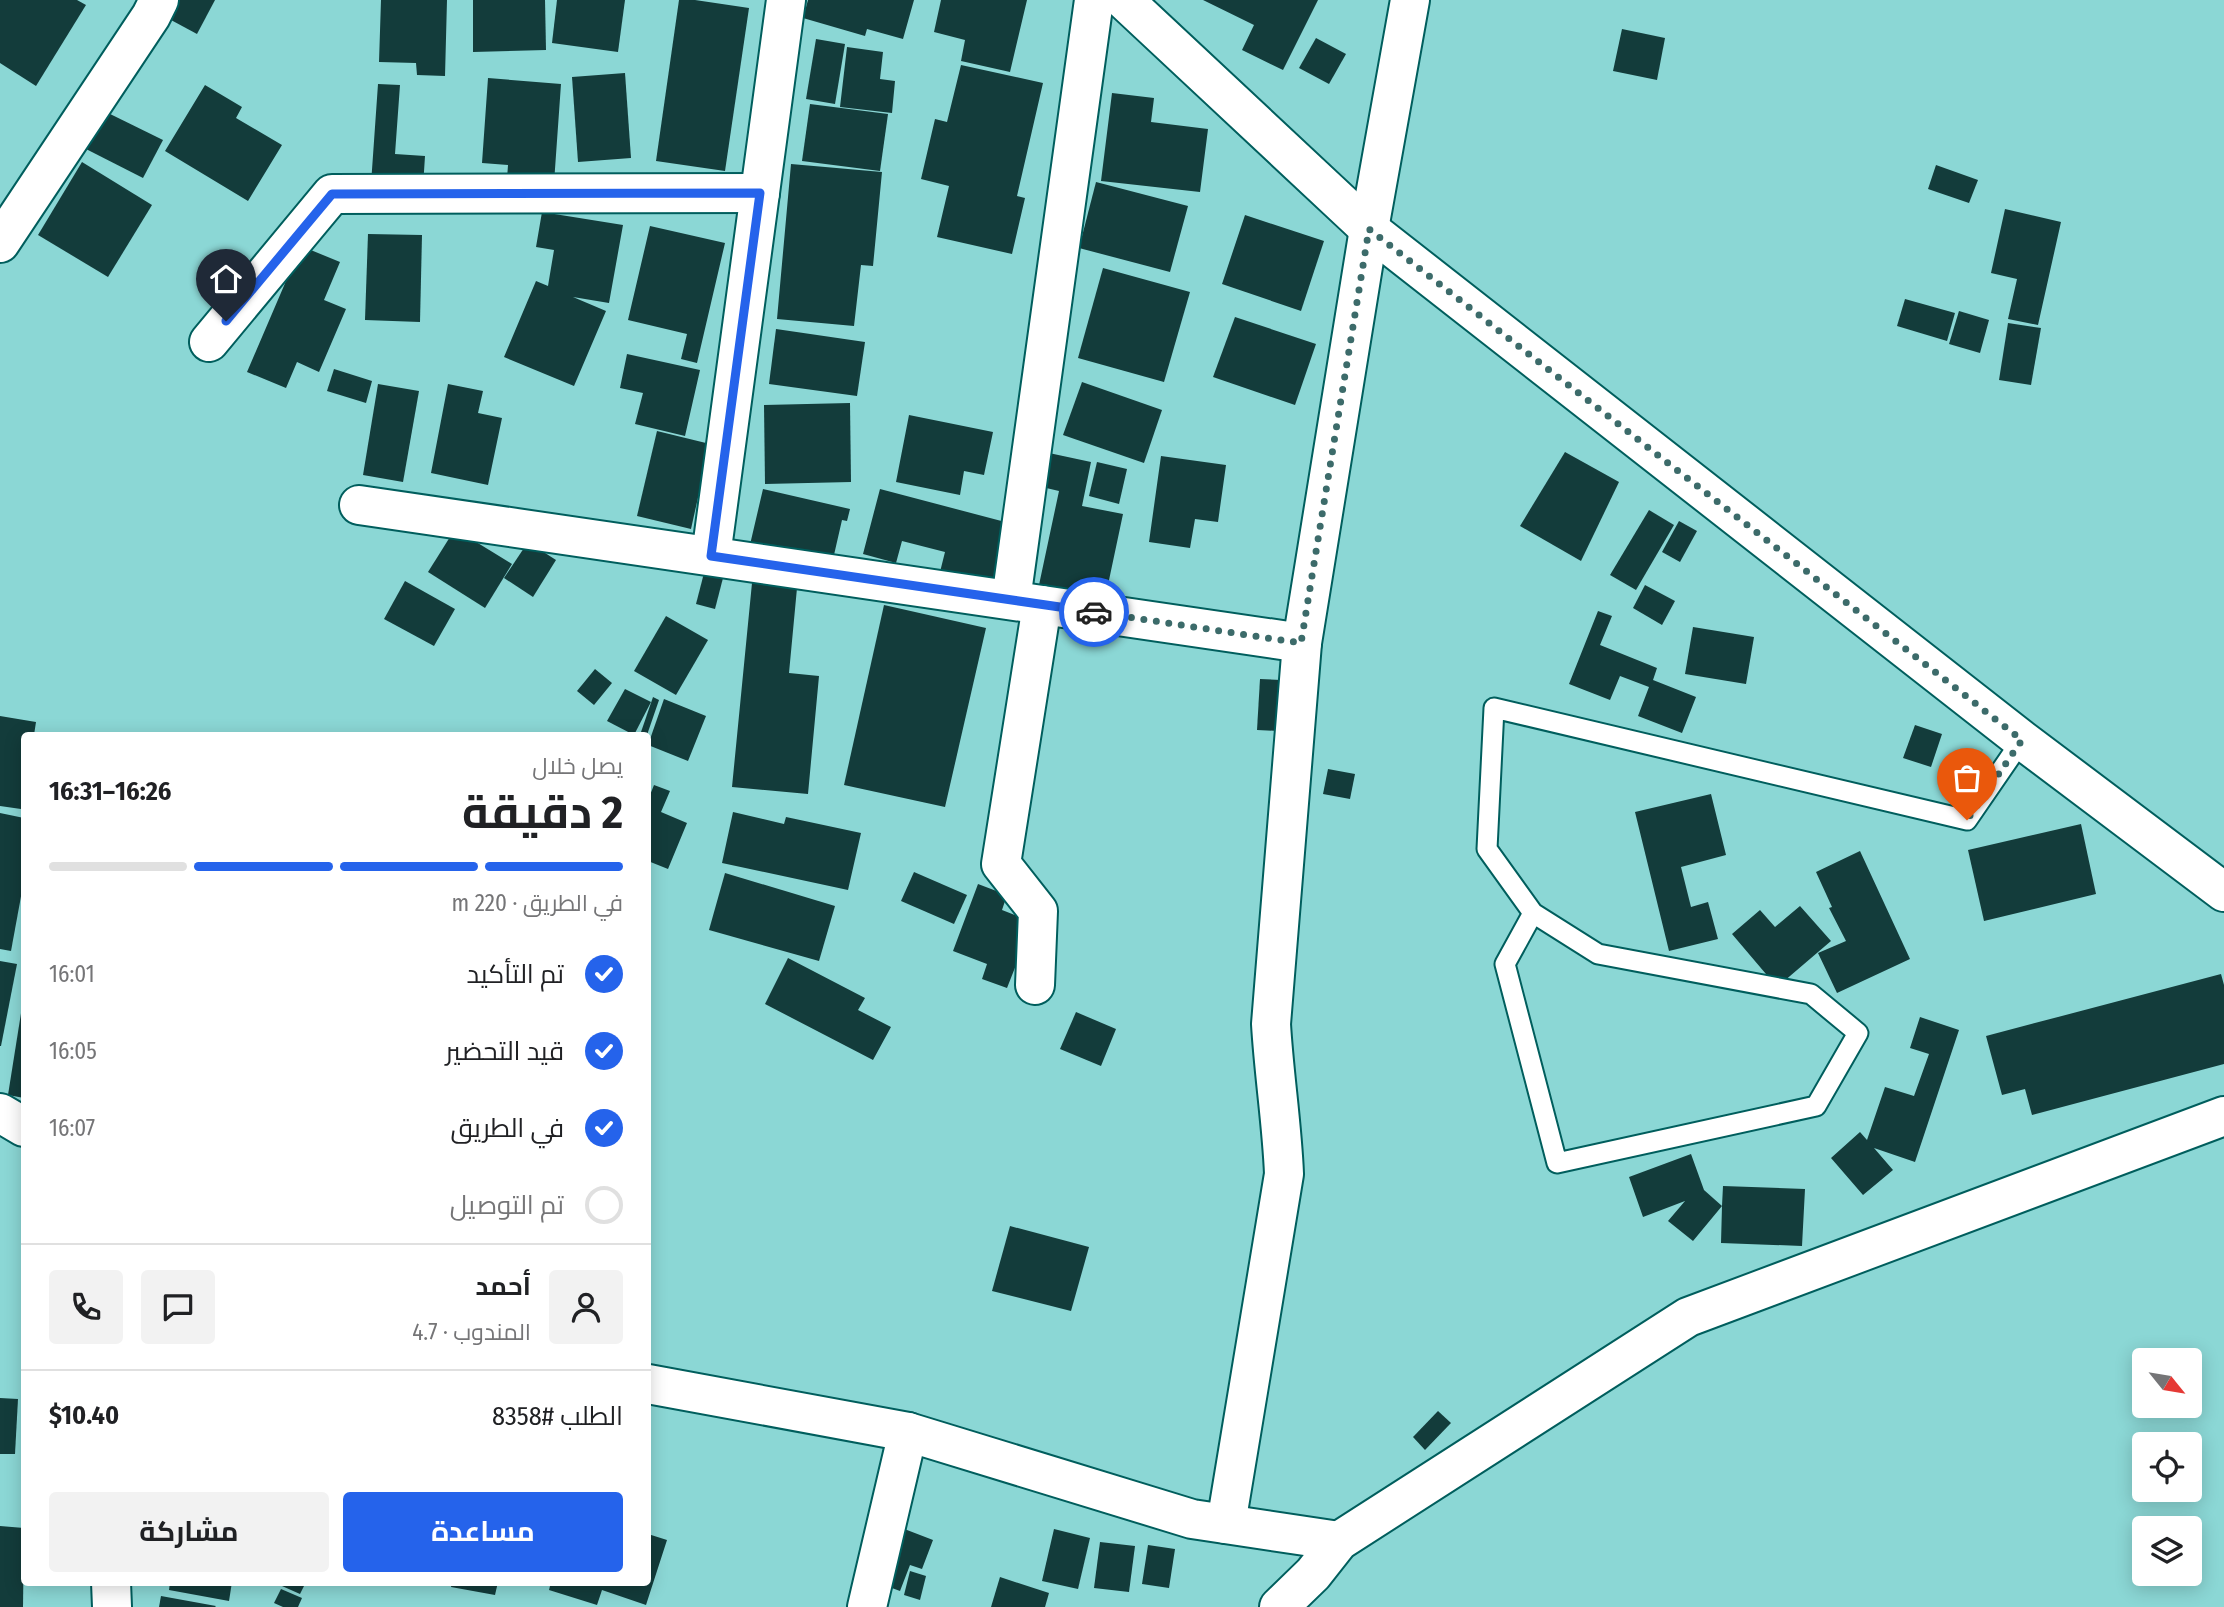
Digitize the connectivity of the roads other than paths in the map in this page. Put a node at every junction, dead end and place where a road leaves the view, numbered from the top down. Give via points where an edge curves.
1 (159, 0) edge
2 (786, 0) edge
3 (1094, 0) edge
4 (1124, 0) edge
5 (1410, 0) edge
6 (760, 193) junction
7 (1369, 229) junction
8 (0, 243) edge
9 (209, 342) dead end
10 (359, 505) dead end
11 (711, 556) junction
12 (1026, 603) junction
13 (1301, 643) junction
14 (2022, 740) junction
15 (2224, 892) edge
16 (1533, 913) junction
17 (1035, 985) dead end
18 (0, 1113) edge
19 (2224, 1116) edge
20 (21, 1125) edge
21 (651, 1385) edge
22 (908, 1432) junction
23 (1226, 1524) junction
24 (1339, 1541) junction
25 (111, 1586) edge
26 (112, 1607) edge
27 (867, 1607) edge
28 (1279, 1607) edge

1 - 8 street
2 - 6 street
3 - 12 street
4 - 7 street
5 - 7 street
6 - 9 street via 332,194
6 - 11 street
7 - 13 street
7 - 14 street
10 - 11 street
11 - 12 street
12 - 13 street
12 - 17 street via 1002,864 1038,911
13 - 23 street via 1270,1024 1284,1174
14 - 15 street
14 - 16 lane via 1967,820 1494,708 1487,849
16 - 16 lane via 1598,954 1811,994 1858,1033 1816,1106 1557,1163 1505,964
18 - 20 street
19 - 24 street via 1688,1317
21 - 22 street
22 - 23 street via 1192,1519
22 - 27 street
23 - 24 street
24 - 28 street
25 - 26 street

